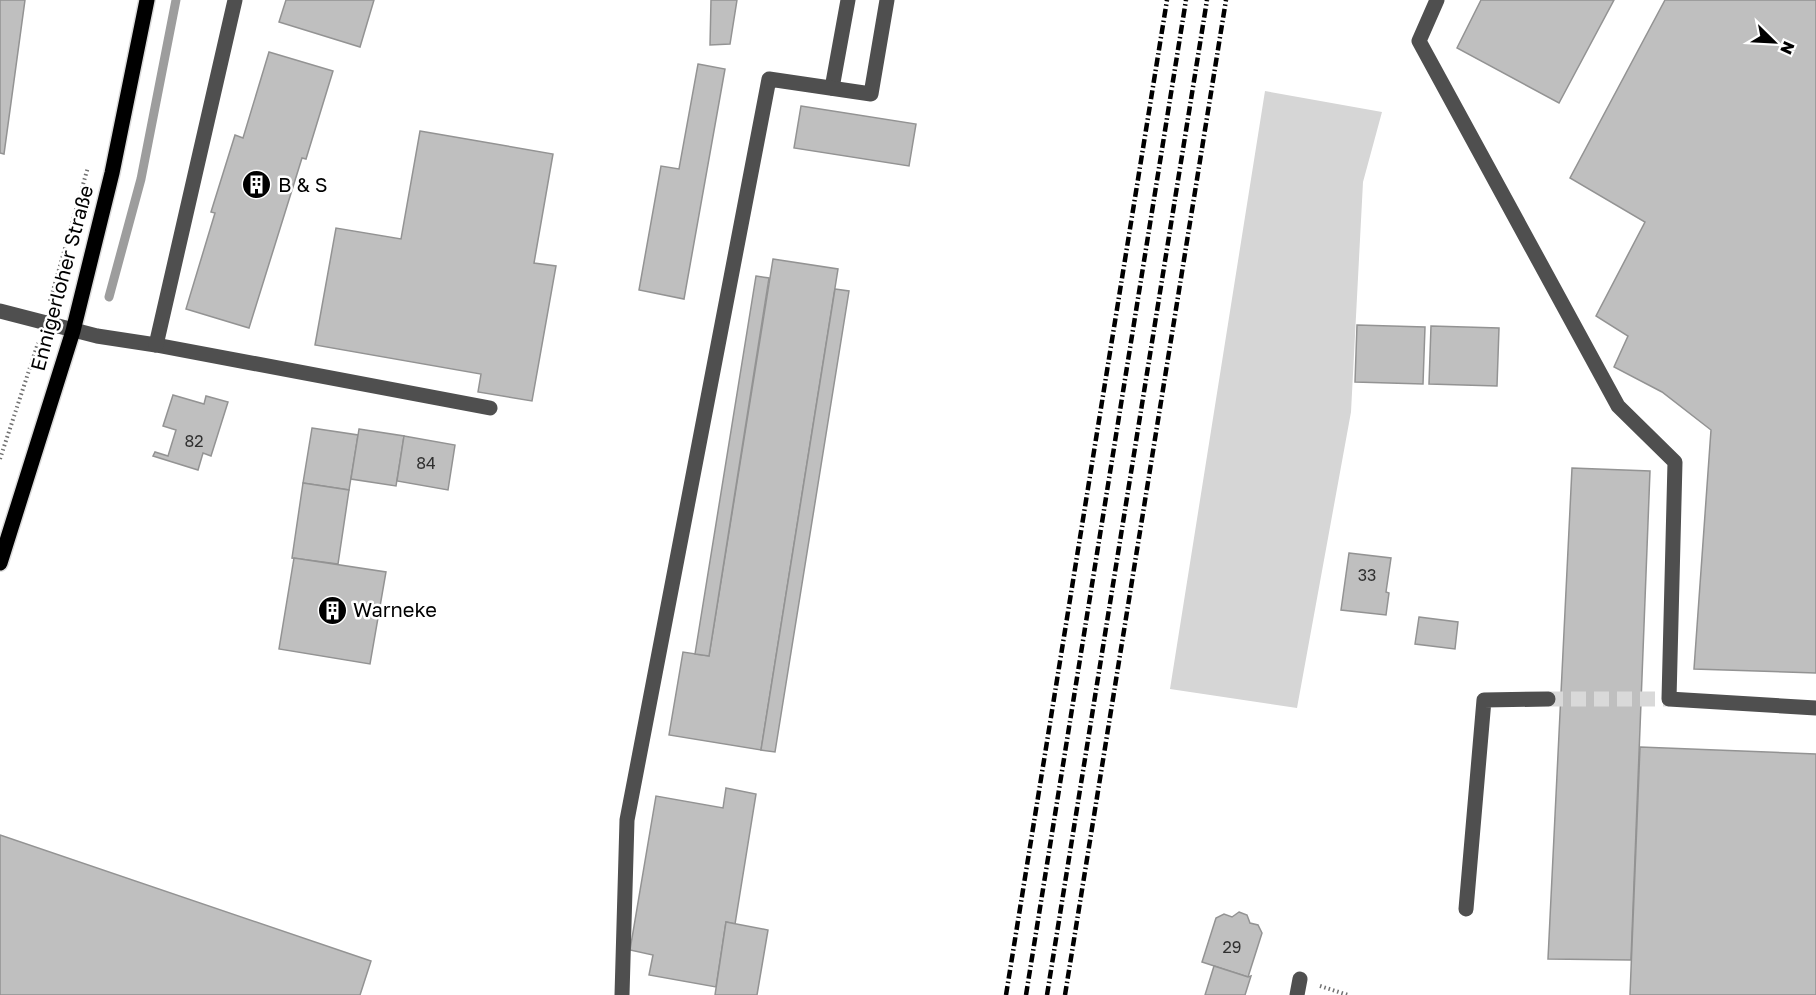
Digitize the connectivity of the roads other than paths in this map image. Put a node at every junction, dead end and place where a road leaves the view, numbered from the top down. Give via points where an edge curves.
1 (147, 0) edge
2 (236, 0) edge
3 (848, 0) edge
4 (887, 0) edge
5 (1437, 0) edge
6 (832, 88) junction
7 (0, 311) edge
8 (73, 331) junction
9 (156, 345) junction
10 (490, 408) dead end
11 (0, 563) edge
12 (1548, 699) tunnel mouth
13 (1816, 708) edge
14 (1466, 909) dead end
15 (1300, 979) dead end
16 (622, 995) edge
17 (1297, 995) edge

1 - 8 main road, Ennigerloher Straße via 112,173
2 - 9 street
3 - 6 street
4 - 6 street via 871,94
5 - 13 street via 1419,41 1618,406 1675,462 1669,699
6 - 16 street via 769,79 627,820
7 - 8 street
8 - 9 street
8 - 11 main road, Ennigerloher Straße
9 - 10 street
12 - 14 street via 1484,700
15 - 17 street

